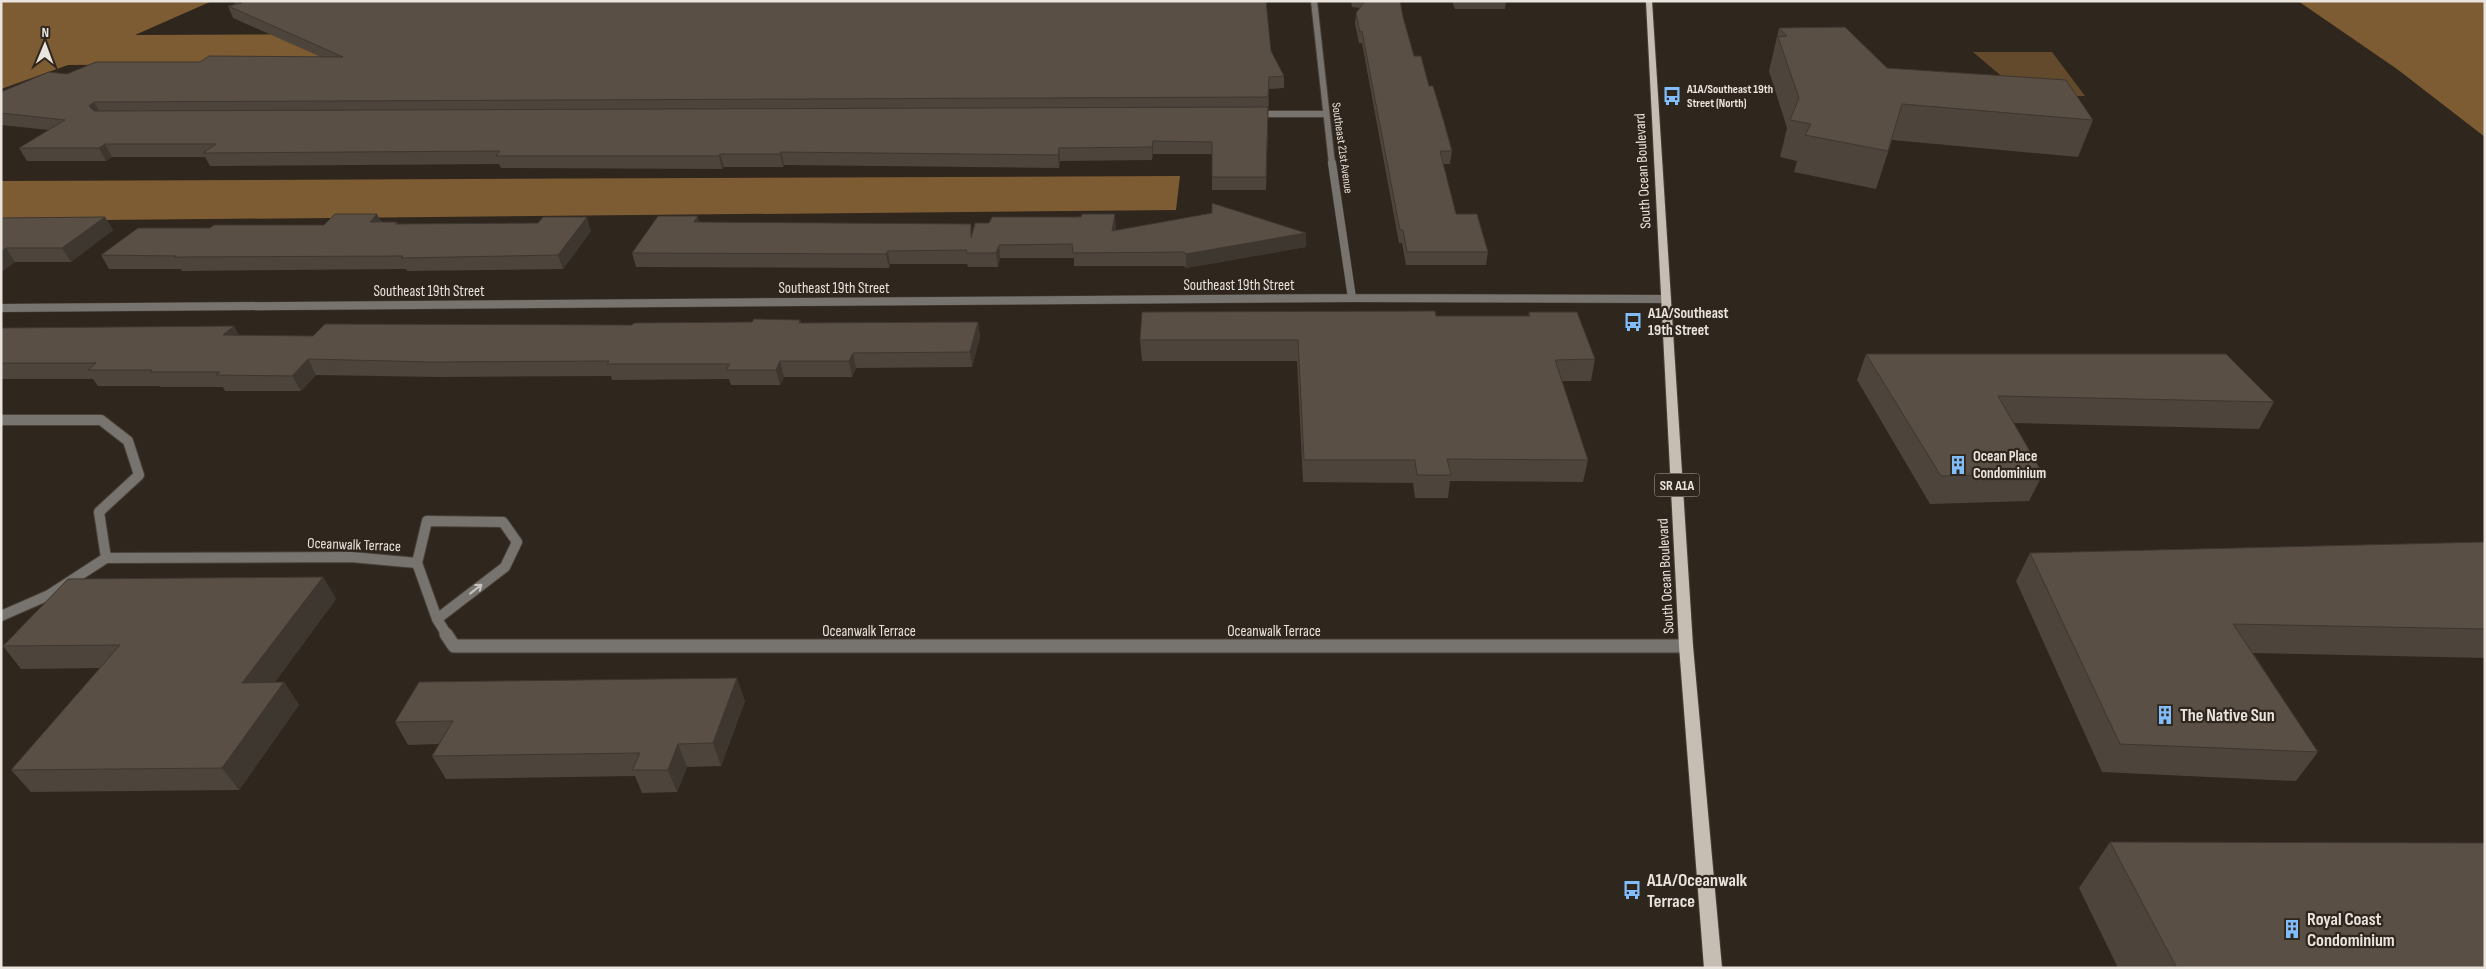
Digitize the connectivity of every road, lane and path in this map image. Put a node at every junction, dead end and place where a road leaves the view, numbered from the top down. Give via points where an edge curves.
1 (1314, 1) edge
2 (1649, 1) edge
3 (1246, 114) edge
4 (1326, 114) junction
5 (1352, 298) junction
6 (1667, 299) junction
7 (1, 308) edge
8 (1, 420) edge
9 (106, 558) junction
10 (418, 563) junction
11 (1, 616) edge
12 (437, 619) junction
13 (1686, 646) junction
14 (1713, 968) edge

1 - 4 street, Southeast 21st Avenue
2 - 6 main road, South Ocean Boulevard / SR A1A
3 - 4 street
4 - 5 street, Southeast 21st Avenue
5 - 6 street, Southeast 19th Street
5 - 7 street, Southeast 19th Street
6 - 13 main road, South Ocean Boulevard / SR A1A
8 - 9 street via 101,420 128,440 139,475 99,512
9 - 10 street, Oceanwalk Terrace via 351,557
9 - 11 street via 48,595
10 - 12 street, Oceanwalk Terrace
12 -> 10 street via 505,567 517,542 503,522 427,521
12 - 13 street, Oceanwalk Terrace via 454,646
13 - 14 main road, South Ocean Boulevard / SR A1A

